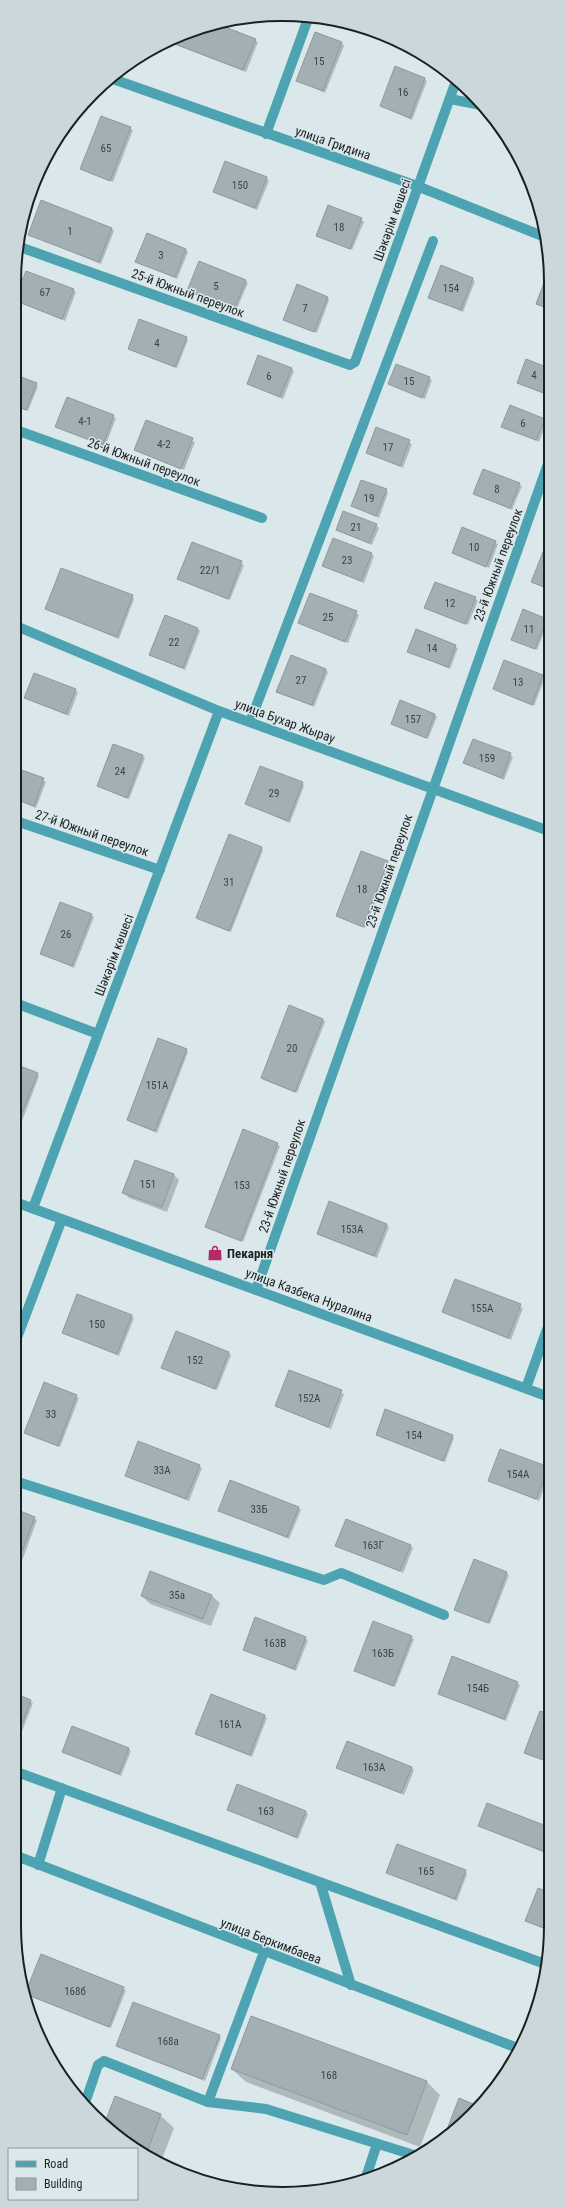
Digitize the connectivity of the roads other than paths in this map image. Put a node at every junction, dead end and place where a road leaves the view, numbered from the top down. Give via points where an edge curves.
1 (307, 22) edge
2 (117, 80) edge
3 (454, 86) edge
4 (450, 99) junction
5 (472, 103) edge
6 (266, 134) junction
7 (417, 186) junction
8 (540, 235) edge
9 (433, 241) dead end
10 (23, 248) edge
11 (350, 366) joint
12 (21, 432) edge
13 (544, 475) edge
14 (262, 518) dead end
15 (21, 628) edge
16 (219, 711) junction
17 (250, 722) junction
18 (432, 788) junction
19 (21, 823) edge
20 (544, 829) edge
21 (160, 870) junction
22 (21, 1005) edge
23 (98, 1034) junction
24 (21, 1204) edge
25 (33, 1208) junction
26 (62, 1219) junction
27 (256, 1290) junction
28 (21, 1327) edge
29 (544, 1338) edge
30 (526, 1388) junction
31 (544, 1395) edge
32 (21, 1483) edge
33 (444, 1614) dead end
34 (21, 1774) edge
35 (62, 1788) junction
36 (21, 1861) edge
37 (38, 1865) junction
38 (320, 1882) junction
39 (264, 1952) junction
40 (542, 1962) edge
41 (351, 1985) junction
42 (514, 2047) edge
43 (87, 2099) edge
44 (208, 2102) junction
45 (377, 2144) junction
46 (410, 2154) edge
47 (367, 2173) edge

1 - 6 street
2 - 6 street, улица Гридина
3 - 4 street, Шәкәрім көшесі
4 - 5 street
4 - 7 street, Шәкәрім көшесі
6 - 7 street, улица Гридина
7 - 8 street, улица Гридина
7 - 11 street, Шәкәрім көшесі via 355,362
9 - 17 street
10 - 11 street, 25-й Южный переулок
12 - 14 street, 26-й Южный переулок
13 - 18 street, 23-й Южный переулок
15 - 16 street, улица Бухар Жырау
16 - 17 street, улица Бухар Жырау
16 - 21 street, Шәкәрім көшесі
17 - 18 street, улица Бухар Жырау
18 - 20 street, улица Бухар Жырау
18 - 27 street, 23-й Южный переулок
19 - 21 street, 27-й Южный переулок
21 - 23 street, Шәкәрім көшесі
22 - 23 street
23 - 25 street, Шәкәрім көшесі
24 - 25 street, улица Казбека Нуралина
25 - 26 street, улица Казбека Нуралина
26 - 27 street, улица Казбека Нуралина
26 - 28 street
27 - 30 street, улица Казбека Нуралина
29 - 30 street
30 - 31 street, улица Казбека Нуралина
32 - 33 street via 324,1580 341,1573
34 - 35 street
35 - 37 street
35 - 38 street
36 - 37 street, улица Беркимбаева
37 - 39 street, улица Беркимбаева
38 - 40 street
38 - 41 street
39 - 41 street, улица Беркимбаева
39 - 44 street
41 - 42 street, улица Беркимбаева
43 - 44 street via 98,2065 104,2061
44 - 45 street via 266,2109
45 - 46 street
45 - 47 street

